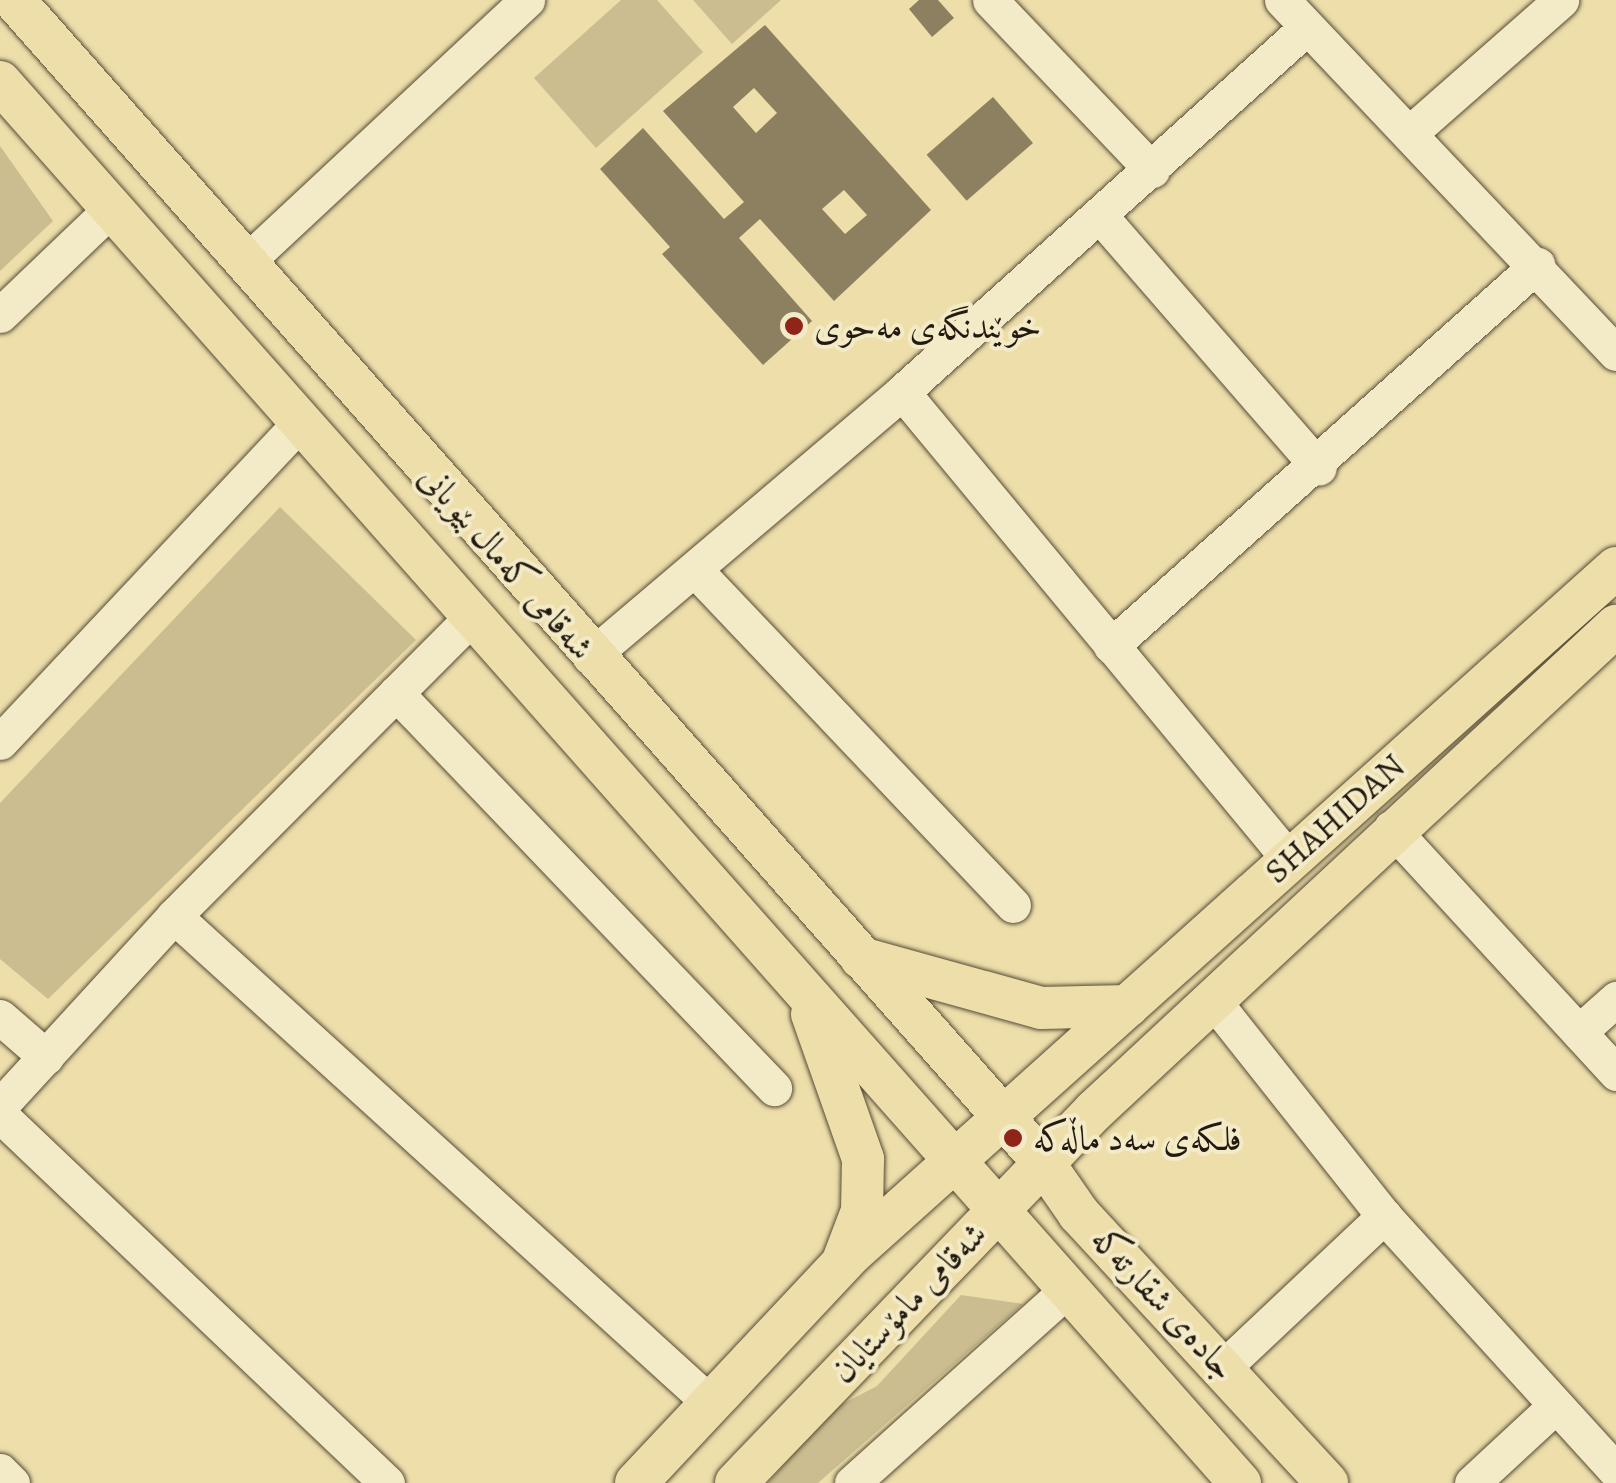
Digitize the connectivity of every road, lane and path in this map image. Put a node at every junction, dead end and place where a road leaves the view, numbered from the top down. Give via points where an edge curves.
1 (14, 0) edge
2 (528, 0) edge
3 (1282, 0) edge
4 (1561, 0) edge
5 (1006, 6) edge
6 (1306, 28) junction
7 (78, 70) junction
8 (0, 82) edge
9 (29, 113) junction
10 (1411, 132) junction
11 (1152, 170) junction
12 (110, 210) junction
13 (1101, 217) junction
14 (245, 263) junction
15 (1537, 266) junction
16 (0, 315) edge
17 (1616, 354) edge
18 (902, 392) junction
19 (300, 423) junction
20 (1320, 468) junction
21 (1616, 568) edge
22 (697, 572) junction
23 (472, 617) junction
24 (1616, 626) edge
25 (1111, 646) junction
26 (590, 657) junction
27 (396, 693) junction
28 (0, 742) edge
29 (1391, 828) junction
30 (1288, 858) junction
31 (1013, 905) dead end
32 (174, 916) junction
33 (860, 958) junction
34 (798, 976) junction
35 (1616, 999) edge
36 (1216, 1004) junction
37 (1128, 1006) junction
38 (0, 1018) edge
39 (1579, 1032) junction
40 (46, 1057) junction
41 (1616, 1073) edge
42 (774, 1088) dead end
43 (0, 1106) edge
44 (0, 1115) edge
45 (1005, 1120) junction
46 (1044, 1162) junction
47 (959, 1163) junction
48 (1003, 1206) junction
49 (1384, 1216) junction
50 (843, 1262) junction
51 (1069, 1288) junction
52 (1225, 1366) junction
53 (709, 1402) junction
54 (1554, 1407) junction
55 (0, 1471) edge
56 (1616, 1471) edge
57 (859, 1481) edge
58 (12, 1483) edge
59 (387, 1483) edge
60 (636, 1483) edge
61 (736, 1483) edge
62 (1240, 1483) edge
63 (1327, 1483) edge
64 (1472, 1483) edge

1 - 7 main road, شەقامی کەمال بێویانی
2 - 14 street
3 - 6 street
4 - 10 street
5 - 11 street
6 - 10 street
6 - 11 street
7 - 9 main road via 53,110
7 - 14 main road, شەقامی کەمال بێویانی
8 - 9 main road, شەقامی کەمال بێویانی
9 - 12 main road, شەقامی کەمال بێویانی
10 - 15 street
11 - 13 street
12 - 16 street
12 - 19 main road, شەقامی کەمال بێویانی
13 - 18 street
13 - 20 street
14 - 26 main road, شەقامی کەمال بێویانی
15 - 17 street
15 - 20 street
18 - 22 street
18 - 25 street
19 - 23 main road, شەقامی کەمال بێویانی
19 - 28 street
20 - 25 street
21 - 30 main road, SHAHIDAN
22 - 26 street
22 - 31 street
23 - 27 street
23 - 34 main road, شەقامی کەمال بێویانی
24 - 29 main road, شەقامی مامۆستایان
25 - 30 street
26 - 33 main road, شەقامی کەمال بێویانی
27 - 32 street
27 - 42 street
29 - 36 main road, شەقامی مامۆستایان
29 - 39 street
30 - 37 main road, SHAHIDAN
32 - 40 street
32 - 53 street
33 - 37 main road via 1041,1008
33 - 45 main road, شەقامی کەمال بێویانی
34 - 47 main road, شەقامی کەمال بێویانی
34 - 50 main road via 863,1159 862,1211
35 - 39 street
36 - 46 main road, شەقامی مامۆستایان
36 - 49 street
37 - 45 main road, SHAHIDAN
38 - 40 street
39 - 41 street
40 - 43 street
44 - 59 street
45 - 46 main road, جادەی شقارتەکە
45 - 47 main road, شەقامی مامۆستایان
46 - 48 main road, شەقامی مامۆستایان
46 - 52 main road, جادەی شقارتەکە via 1079,1214
47 - 48 main road, جادەی شقارتەکە
47 - 50 main road, شەقامی مامۆستایان
48 - 51 main road, جادەی شقارتەکە
48 - 61 main road, شەقامی مامۆستایان
49 - 52 street
49 - 54 street
50 - 53 main road, شەقامی مامۆستایان
51 - 57 street
51 - 62 main road, جادەی شقارتەکە
52 - 63 main road, جادەی شقارتەکە
53 - 60 main road, شەقامی مامۆستایان
54 - 56 street
54 - 64 street
55 - 58 street

